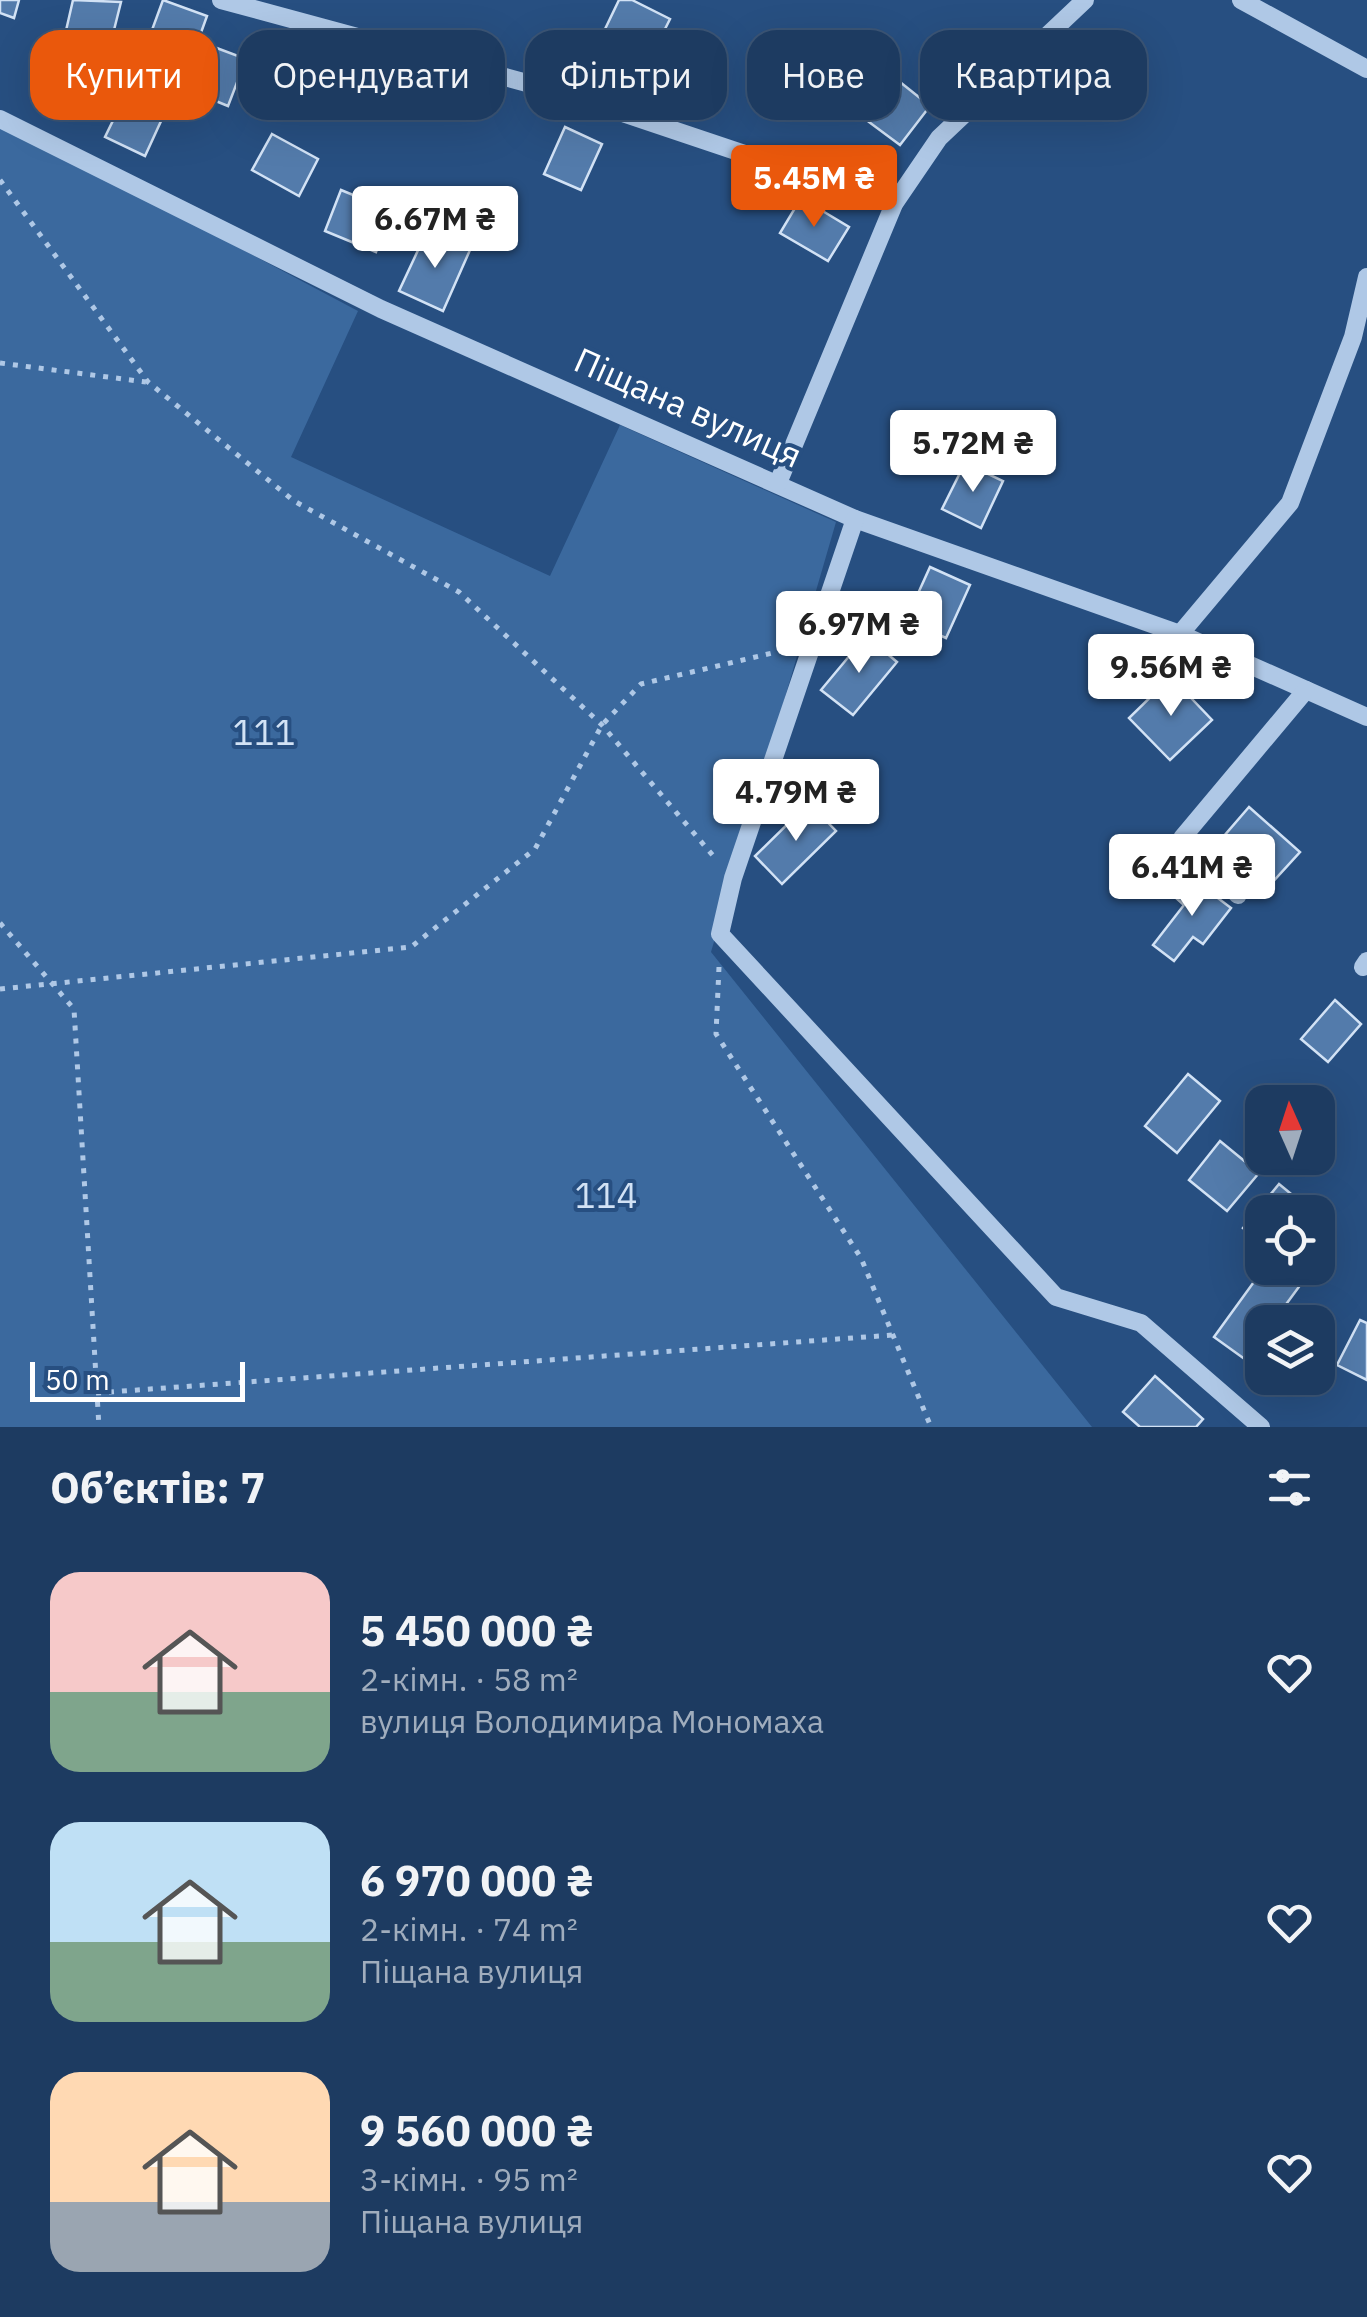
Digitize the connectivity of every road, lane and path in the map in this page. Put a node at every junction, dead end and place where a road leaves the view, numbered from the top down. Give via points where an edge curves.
1 (222, 0) edge
2 (1085, 0) edge
3 (1241, 0) edge
4 (298, 9) edge
5 (1367, 69) edge
6 (0, 118) edge
7 (0, 180) edge
8 (894, 204) junction
9 (1367, 277) edge
10 (0, 363) edge
11 (148, 382) junction
12 (778, 483) junction
13 (855, 519) junction
14 (1180, 634) junction
15 (800, 647) dead end
16 (1306, 690) junction
17 (1367, 717) edge
18 (602, 725) junction
19 (733, 878) junction
20 (1238, 894) dead end
21 (0, 923) edge
22 (720, 934) junction
23 (53, 984) junction
24 (0, 989) edge
25 (893, 1335) junction
26 (96, 1393) junction
27 (99, 1427) edge
28 (931, 1427) edge
29 (1261, 1427) edge

1 - 4 street
2 - 8 street via 939,138
3 - 5 street
4 - 8 street
6 - 12 street, Піщана вулиця via 381,309
7 - 11 path
8 - 12 street
9 - 14 street via 1353,338 1290,503
10 - 11 path
11 - 18 path via 294,502 460,592
12 - 13 street, Піщана вулиця
13 - 14 street, Піщана вулиця
13 - 19 street
14 - 16 street, Піщана вулиця
15 - 18 path via 641,684
16 - 17 street, Піщана вулиця
16 - 20 street via 1182,838
18 - 19 path
18 - 23 path via 535,849 412,947
19 - 22 street
21 - 23 path
22 - 25 path via 716,1034 861,1258
22 - 29 street via 1056,1296 1141,1323
23 - 24 path
23 - 26 path via 74,1008
25 - 26 path
25 - 28 path
26 - 27 path

